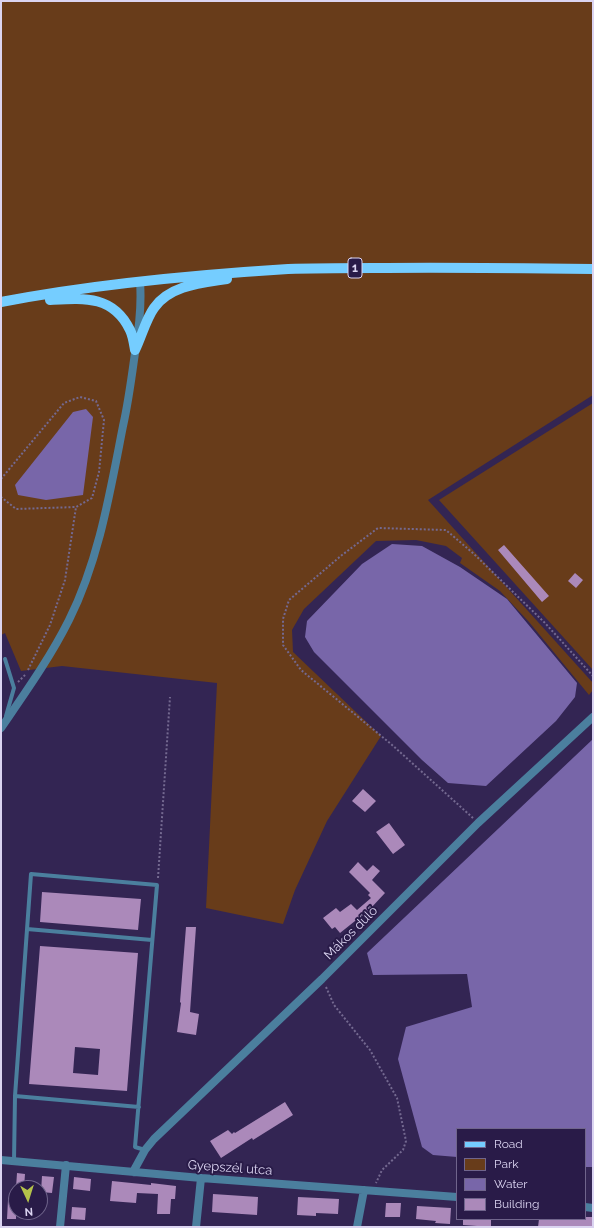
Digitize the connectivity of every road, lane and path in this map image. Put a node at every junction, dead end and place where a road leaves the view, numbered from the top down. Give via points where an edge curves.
1 (593, 269) edge
2 (270, 271) junction
3 (140, 282) junction
4 (74, 295) junction
5 (3, 302) edge
6 (135, 350) junction
7 (1, 479) edge
8 (1, 494) edge
9 (76, 507) junction
10 (5, 659) dead end
11 (593, 676) edge
12 (14, 688) junction
13 (170, 697) dead end
14 (593, 717) edge
15 (2, 726) edge
16 (478, 824) junction
17 (157, 885) junction
18 (28, 930) junction
19 (152, 940) junction
20 (322, 979) junction
21 (15, 1096) junction
22 (139, 1107) junction
23 (145, 1150) junction
24 (1, 1160) edge
25 (14, 1161) junction
26 (66, 1165) junction
27 (133, 1172) junction
28 (201, 1178) junction
29 (364, 1190) junction
30 (373, 1190) junction
31 (456, 1197) edge
32 (60, 1227) edge
33 (196, 1227) edge
34 (357, 1227) edge

1 - 2 main road, 1
2 - 3 main road, 1
2 - 6 main road via 179,289 166,295 153,309
3 - 4 main road, 1 via 111,285
3 - 6 street via 141,302
4 - 5 main road, 1
4 - 6 main road via 102,302 121,315 130,331
6 - 15 street via 128,406 96,551 69,620
7 - 9 path via 64,403 80,397 96,401 104,420 99,472 92,498
8 - 9 path via 1,497 16,509
9 - 12 path via 65,580 50,625 27,672
10 - 12 lane
11 - 16 path via 545,623 446,530 378,528 289,600 283,619 283,646 301,670 391,744
12 - 15 lane
13 - 17 path
14 - 16 street, Mákos dűlő
16 - 20 street, Mákos dűlő
17 - 18 lane via 31,874
17 - 19 lane
18 - 19 lane
18 - 21 lane
19 - 22 lane
20 - 23 street, Mákos dűlő
20 - 30 path via 334,1005 370,1050 397,1098 406,1141 403,1150 382,1170
21 - 22 lane
21 - 25 lane
22 - 23 lane via 135,1147
23 - 27 street, Mákos dűlő
24 - 25 street, Gyepszél utca
25 - 26 street, Gyepszél utca
26 - 27 street, Gyepszél utca
26 - 32 street
27 - 28 street, Gyepszél utca
28 - 29 street, Gyepszél utca
28 - 33 street
29 - 30 street, Gyepszél utca
29 - 34 street
30 - 31 street, Gyepszél utca

